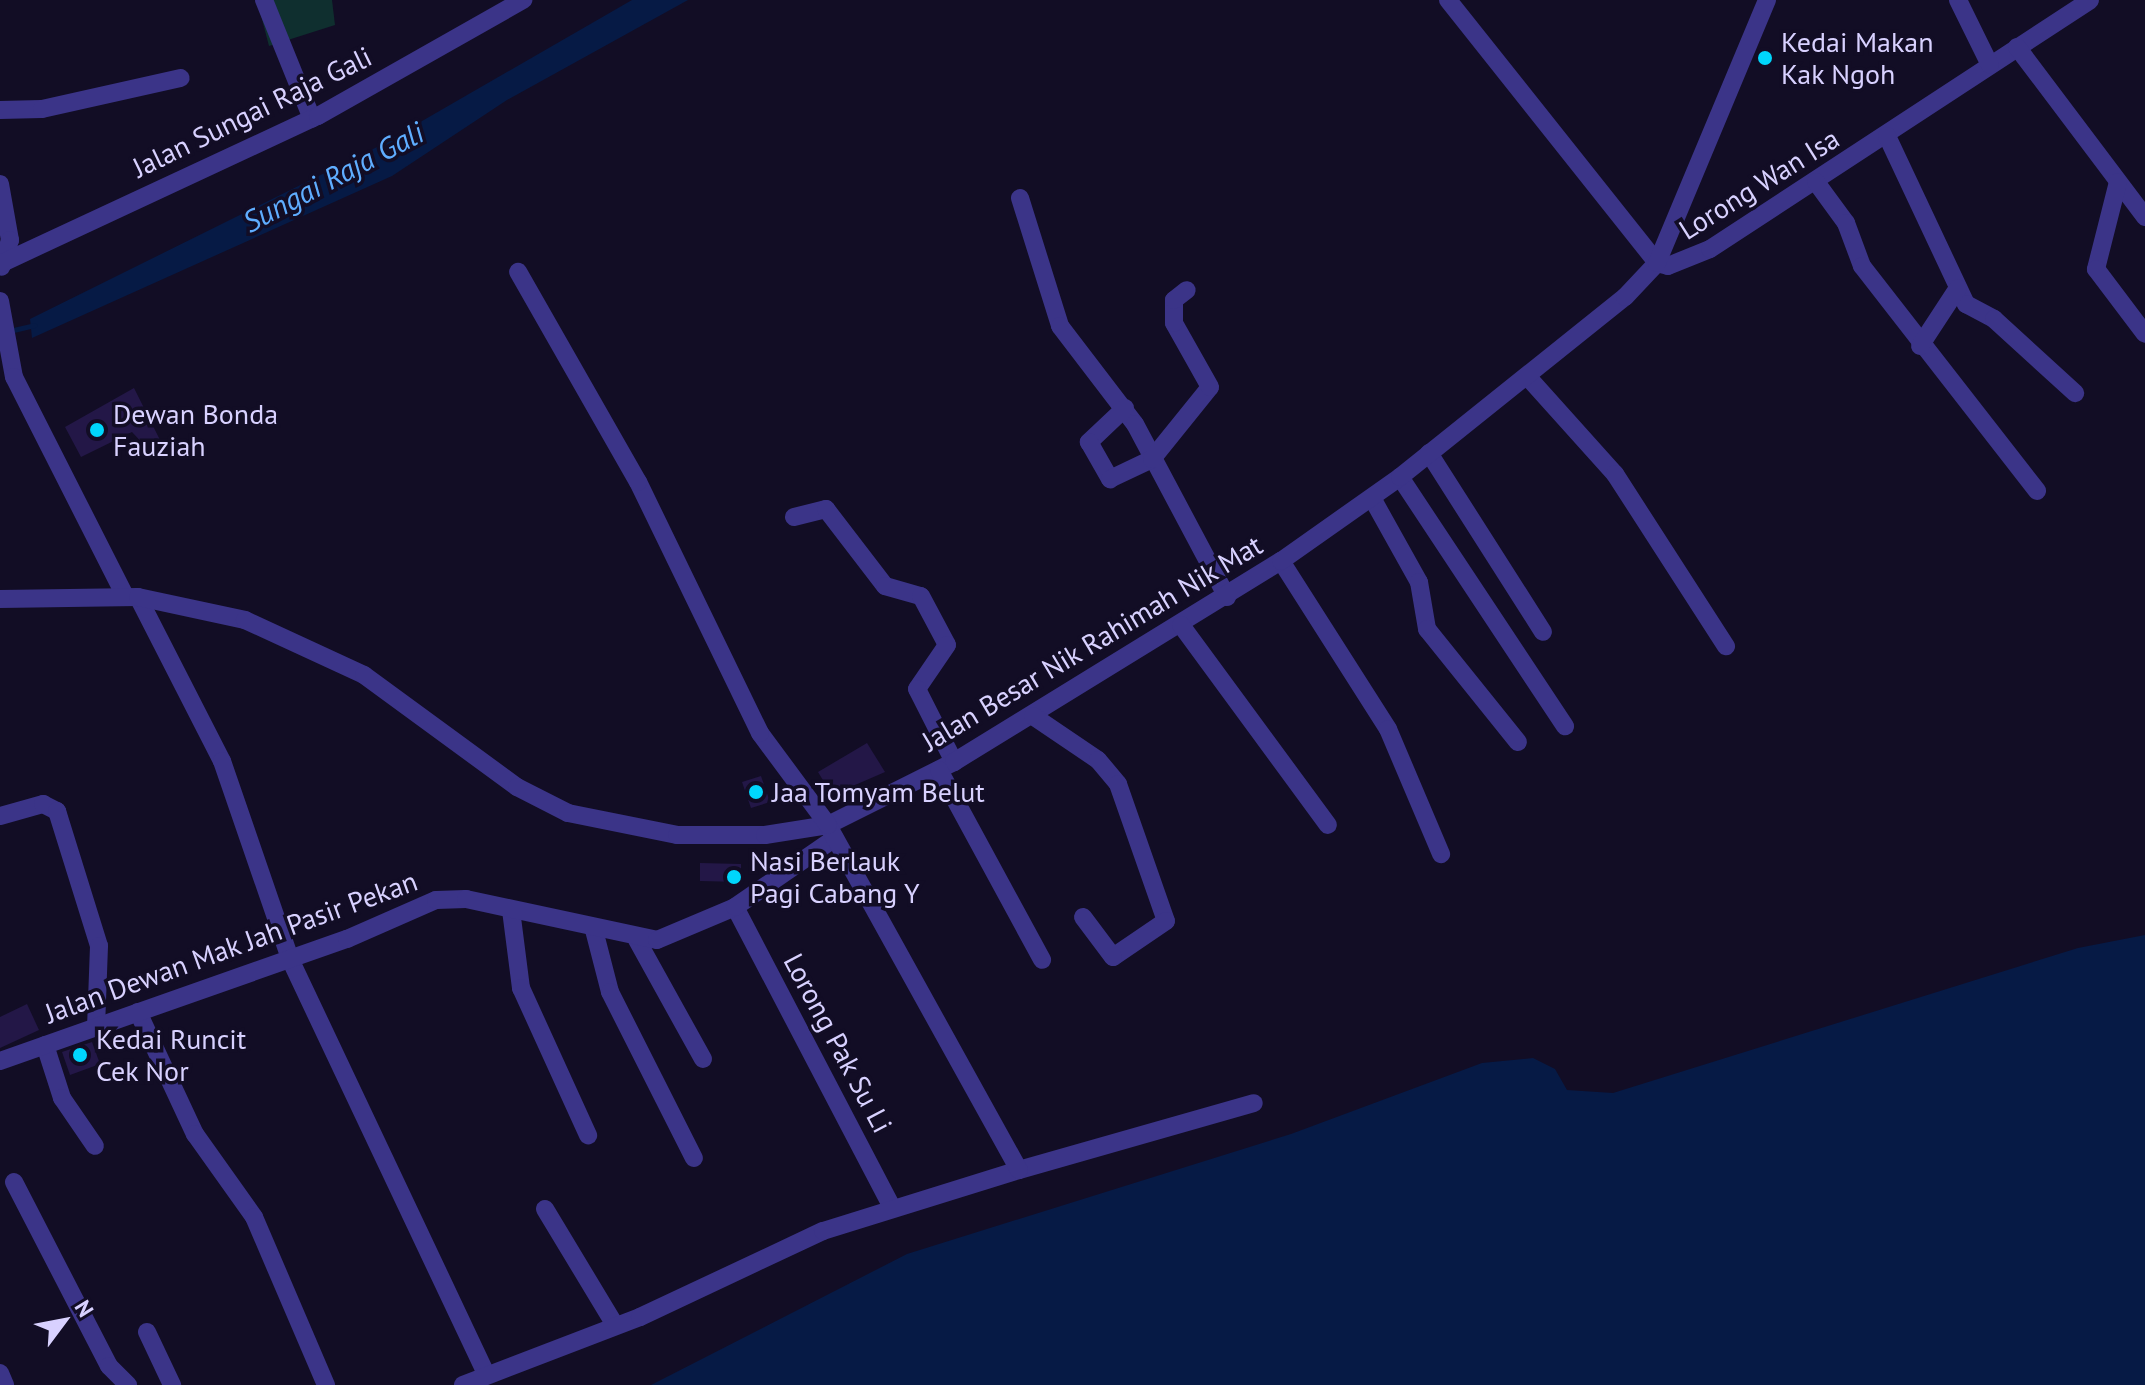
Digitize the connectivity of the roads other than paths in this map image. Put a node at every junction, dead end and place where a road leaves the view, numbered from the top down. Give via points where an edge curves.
1 (264, 0) edge
2 (523, 0) edge
3 (1448, 0) edge
4 (1767, 0) edge
5 (1958, 0) edge
6 (2090, 0) edge
7 (2017, 47) junction
8 (1990, 65) junction
9 (181, 78) dead end
10 (0, 110) edge
11 (312, 119) junction
12 (1887, 136) junction
13 (1816, 182) junction
14 (2118, 182) junction
15 (0, 184) edge
16 (1020, 198) dead end
17 (2145, 217) edge
18 (1657, 263) junction
19 (0, 266) edge
20 (518, 272) dead end
21 (1958, 288) junction
22 (1187, 290) dead end
23 (0, 301) edge
24 (2145, 334) edge
25 (1920, 346) junction
26 (1527, 376) junction
27 (2075, 393) dead end
28 (1125, 408) junction
29 (1429, 453) junction
30 (1152, 459) junction
31 (1400, 477) junction
32 (2037, 491) dead end
33 (1372, 498) junction
34 (794, 517) dead end
35 (1281, 561) junction
36 (132, 596) junction
37 (1227, 597) junction
38 (0, 599) edge
39 (1181, 625) junction
40 (1543, 632) dead end
41 (1726, 646) dead end
42 (1033, 716) junction
43 (1565, 726) dead end
44 (1518, 742) dead end
45 (946, 766) junction
46 (0, 816) edge
47 (1328, 825) dead end
48 (832, 831) junction
49 (1441, 854) dead end
50 (735, 907) junction
51 (511, 910) junction
52 (1083, 917) dead end
53 (594, 930) junction
54 (637, 940) junction
55 (290, 959) junction
56 (1042, 960) dead end
57 (138, 1012) junction
58 (96, 1027) junction
59 (45, 1045) junction
60 (703, 1059) dead end
61 (0, 1061) edge
62 (1254, 1103) dead end
63 (588, 1135) dead end
64 (95, 1146) dead end
65 (694, 1158) dead end
66 (1019, 1170) junction
67 (14, 1182) dead end
68 (891, 1206) junction
69 (545, 1209) dead end
70 (615, 1325) junction
71 (147, 1332) dead end
72 (0, 1373) edge
73 (486, 1374) junction
74 (5, 1385) edge
75 (128, 1385) edge
76 (172, 1385) edge
77 (326, 1385) edge
78 (463, 1385) edge

1 - 11 street
2 - 11 street, Jalan Sungai Raja Gali
3 - 18 street
4 - 18 street, Jalan Besar Nik Rahimah Nik Mat
5 - 8 street
6 - 7 street, Lorong Wan Isa
7 - 8 street, Lorong Wan Isa
7 - 14 street
8 - 12 street, Lorong Wan Isa
9 - 10 street via 42,109
11 - 19 street, Jalan Sungai Raja Gali
12 - 13 street, Lorong Wan Isa
12 - 21 street
13 - 18 street, Lorong Wan Isa via 1688,262
13 - 25 street via 1846,223 1862,266
14 - 17 street
14 - 24 street via 2096,269
15 - 19 street via 10,240
16 - 28 street via 1060,326
18 - 26 street, Jalan Besar Nik Rahimah Nik Mat
20 - 48 street via 638,482 760,733
21 - 25 street
21 - 27 street via 1969,306 1994,319
22 - 30 street via 1174,300 1174,323 1210,387
23 - 36 street via 7,353
25 - 32 street
26 - 29 street, Jalan Besar Nik Rahimah Nik Mat
26 - 41 street via 1622,483
28 - 30 street
28 - 30 street via 1089,442 1099,469 1118,478
29 - 31 street, Jalan Besar Nik Rahimah Nik Mat
29 - 40 street
30 - 37 street
31 - 33 street, Jalan Besar Nik Rahimah Nik Mat
31 - 43 street
33 - 35 street, Jalan Besar Nik Rahimah Nik Mat
33 - 44 street via 1419,582 1427,629
34 - 45 street via 826,509 885,586 921,596 947,645 917,689
35 - 37 street, Jalan Besar Nik Rahimah Nik Mat
35 - 49 street via 1388,729
36 - 38 street, Jalan Besar Nik Rahimah Nik Mat
36 - 48 street, Jalan Besar Nik Rahimah Nik Mat via 245,620 341,664 517,787 568,813 702,836
36 - 55 street via 238,797
37 - 39 street, Jalan Besar Nik Rahimah Nik Mat
39 - 42 street, Jalan Besar Nik Rahimah Nik Mat
39 - 47 street
42 - 45 street, Jalan Besar Nik Rahimah Nik Mat
42 - 52 street via 1098,760 1118,784 1166,921 1113,957
45 - 48 street, Jalan Besar Nik Rahimah Nik Mat
45 - 56 street
46 - 58 street via 43,804 57,811 99,946
48 - 50 street, Jalan Dewan Mak Jah Pasir Pekan
48 - 66 street
50 - 54 street, Jalan Dewan Mak Jah Pasir Pekan via 678,933
50 - 68 street, Lorong Pak Su Li
51 - 53 street, Jalan Dewan Mak Jah Pasir Pekan
51 - 55 street, Jalan Dewan Mak Jah Pasir Pekan via 436,900
51 - 63 street via 521,988
53 - 54 street, Jalan Dewan Mak Jah Pasir Pekan
53 - 65 street via 609,989
54 - 60 street
55 - 57 street, Jalan Dewan Mak Jah Pasir Pekan
55 - 73 street
57 - 58 street, Jalan Dewan Mak Jah Pasir Pekan
57 - 77 street via 195,1134 254,1217
58 - 59 street, Jalan Dewan Mak Jah Pasir Pekan
59 - 61 street, Jalan Dewan Mak Jah Pasir Pekan
59 - 64 street via 62,1098
62 - 66 street
66 - 68 street
67 - 75 street via 109,1366
68 - 70 street
69 - 70 street
70 - 73 street
71 - 76 street
72 - 74 street
73 - 78 street

